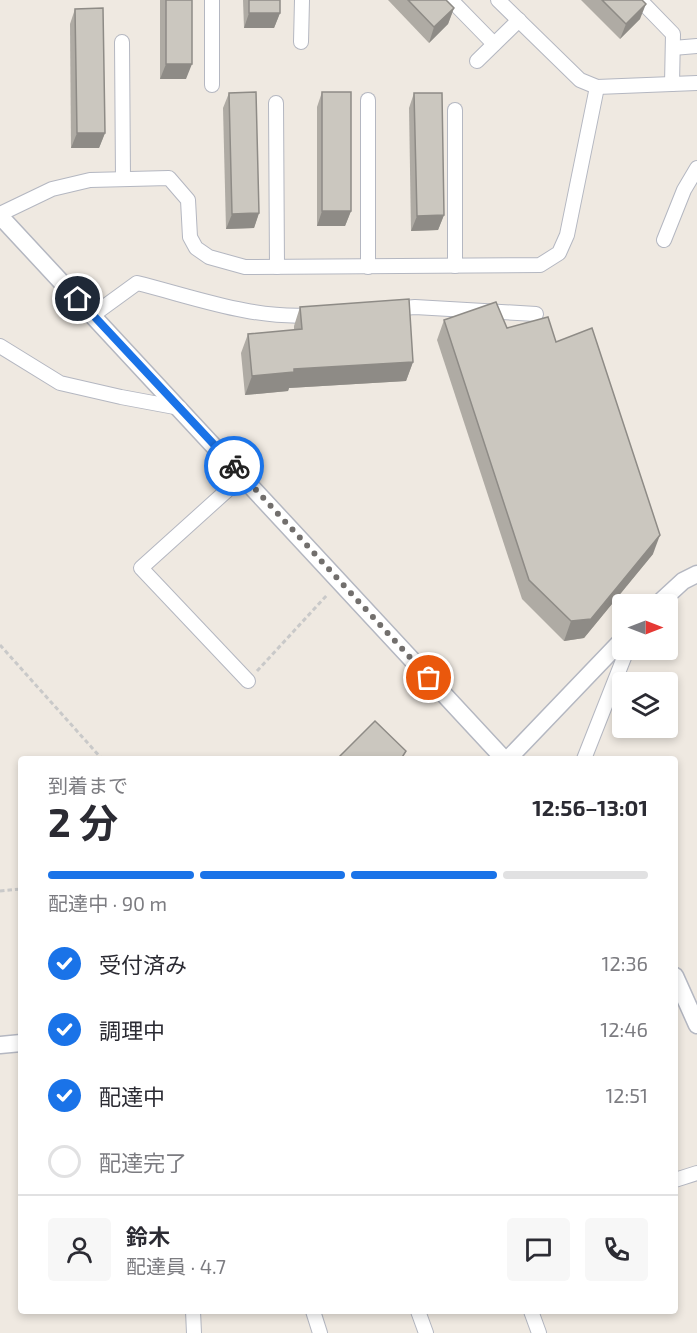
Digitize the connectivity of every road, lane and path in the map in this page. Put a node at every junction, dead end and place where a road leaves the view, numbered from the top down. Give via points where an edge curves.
1 (212, 0) edge
2 (302, 0) edge
3 (451, 0) edge
4 (498, 0) edge
5 (640, 0) edge
6 (519, 20) junction
7 (122, 42) dead end
8 (301, 42) dead end
9 (495, 44) junction
10 (697, 46) edge
11 (673, 48) junction
12 (477, 61) dead end
13 (697, 83) edge
14 (672, 84) junction
15 (212, 85) dead end
16 (597, 87) junction
17 (368, 100) dead end
18 (276, 103) dead end
19 (455, 110) dead end
20 (697, 168) edge
21 (123, 179) junction
22 (0, 215) edge
23 (664, 240) dead end
24 (455, 266) junction
25 (277, 267) junction
26 (368, 267) junction
27 (382, 309) edge
28 (327, 314) edge
29 (536, 314) dead end
30 (93, 315) junction
31 (0, 346) edge
32 (180, 408) junction
33 (243, 476) junction
34 (697, 574) edge
35 (340, 581) junction
36 (668, 594) edge
37 (0, 645) edge
38 (612, 650) edge
39 (623, 660) edge
40 (248, 681) joint
41 (99, 756) edge
42 (503, 756) edge
43 (509, 756) edge
44 (585, 756) edge
45 (18, 889) edge
46 (0, 891) edge
47 (678, 987) edge
48 (697, 1026) edge
49 (18, 1043) edge
50 (0, 1045) edge
51 (697, 1173) edge
52 (678, 1179) edge
53 (193, 1314) edge
54 (314, 1314) edge
55 (419, 1314) edge
56 (532, 1314) edge
57 (194, 1333) edge
58 (320, 1333) edge
59 (426, 1333) edge
60 (539, 1333) edge

1 - 15 street
2 - 8 street
3 - 9 street
4 - 6 street
5 - 11 street via 673,34
6 - 9 street
6 - 16 street via 580,80
7 - 21 street
9 - 12 street
10 - 11 street
11 - 14 street
13 - 14 street
14 - 16 street
16 - 24 street via 567,235 559,253 540,265
17 - 26 street
18 - 25 street
19 - 24 street
20 - 23 street
21 - 22 street via 90,180 52,189
21 - 25 street via 169,177 188,200 190,237 196,248 209,257 245,267
22 - 30 street
24 - 26 street
25 - 26 street
27 - 29 street via 415,307
28 - 30 street via 294,317 254,312 137,283
30 - 32 street
31 - 32 street via 60,383
32 - 33 street
33 - 35 street
33 - 40 street via 141,568
34 - 36 street via 683,580
35 - 40 path
35 - 42 street
37 - 41 path
38 - 43 street
39 - 44 street
45 - 46 path
47 - 48 street
49 - 50 street
51 - 52 street
53 - 57 street
54 - 58 street
55 - 59 street
56 - 60 street

